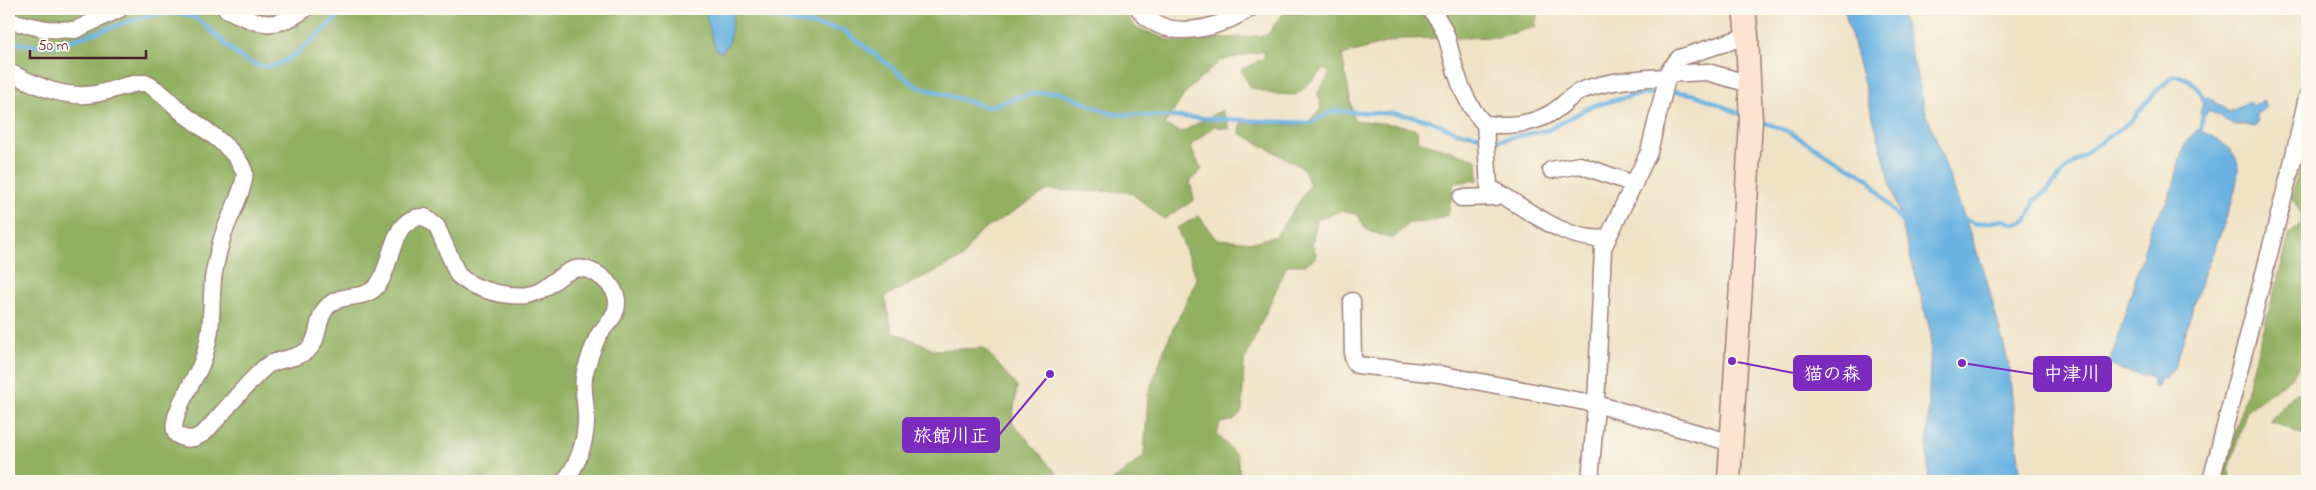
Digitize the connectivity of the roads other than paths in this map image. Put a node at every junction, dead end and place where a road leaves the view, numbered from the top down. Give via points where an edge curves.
1 (120, 9) edge
2 (226, 9) edge
3 (305, 9) edge
4 (1139, 9) edge
5 (1249, 9) edge
6 (1429, 9) edge
7 (1744, 9) edge
8 (9, 21) edge
9 (1747, 36) junction
10 (9, 72) edge
11 (1666, 78) junction
12 (1750, 84) junction
13 (2307, 97) edge
14 (1485, 134) junction
15 (1551, 170) dead end
16 (1634, 184) junction
17 (1499, 193) junction
18 (1461, 198) dead end
19 (1608, 238) junction
20 (1352, 301) dead end
21 (1596, 404) junction
22 (1732, 443) junction
23 (565, 481) edge
24 (1590, 481) edge
25 (1729, 481) edge
26 (2211, 481) edge

1 - 8 street via 75,30 46,30
2 - 3 street via 263,24 279,24
4 - 5 street via 1152,21 1172,30 1190,30 1218,24
6 - 14 street via 1446,32 1456,73
7 - 9 street
9 - 11 street via 1679,58
9 - 12 street
10 - 23 street via 41,87 86,96 145,83 161,92 220,142 244,171 245,182 231,212 213,279 210,338 174,422 176,434 181,438 196,438 205,432 267,366 309,349 328,305 344,297 370,293 382,279 390,250 400,232 412,218 425,217 437,227 458,276 482,289 534,295 568,272 580,268 597,275 615,292 617,306 614,316 598,336 585,372 585,440
11 - 12 street via 1718,74
11 - 14 street via 1604,83 1568,97 1561,106 1534,121
11 - 16 street via 1649,152
12 - 22 street via 1751,121
13 - 26 street
14 - 17 street via 1489,187
15 - 16 street via 1580,165
16 - 19 street
17 - 18 street via 1495,197
17 - 19 street via 1565,231 1595,239
19 - 21 street via 1604,248
20 - 21 street via 1353,359 1357,365 1438,374
21 - 22 street
21 - 24 street
22 - 25 street

